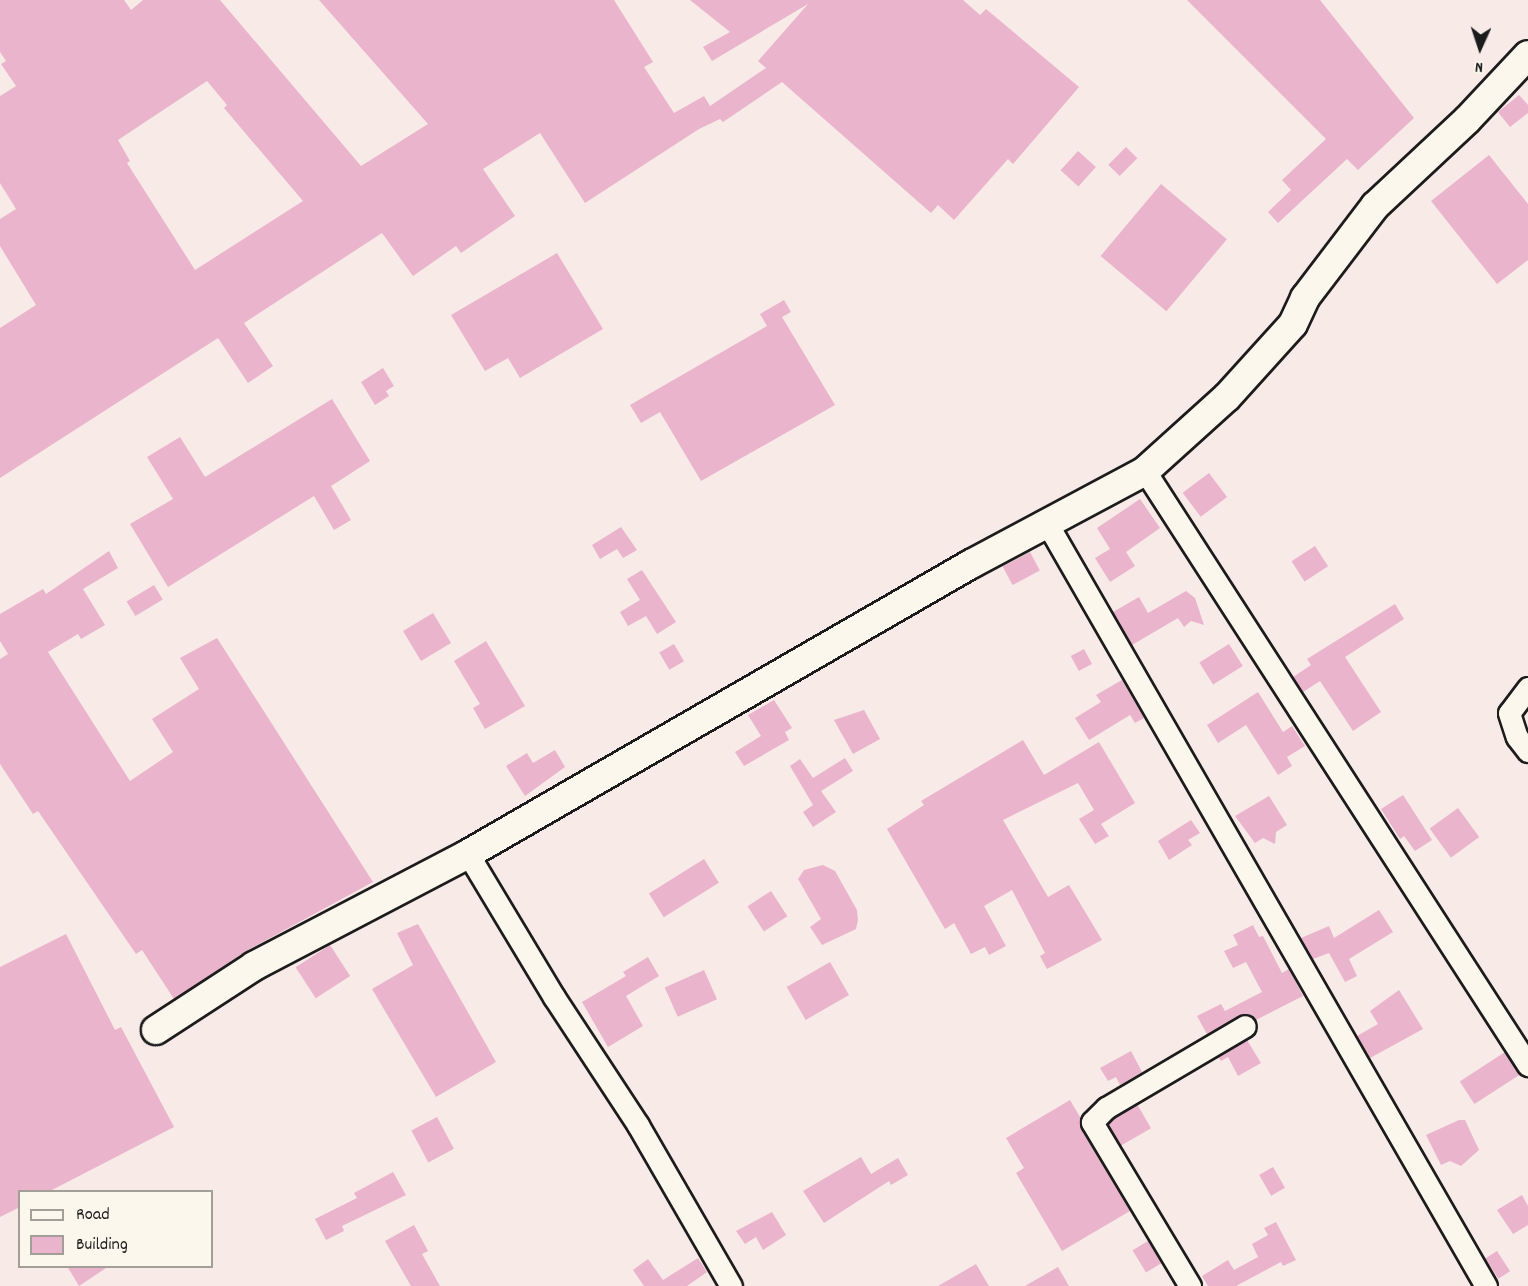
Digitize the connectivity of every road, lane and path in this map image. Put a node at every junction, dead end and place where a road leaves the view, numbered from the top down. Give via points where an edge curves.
1 (1528, 56) edge
2 (1145, 471) junction
3 (1048, 525) junction
4 (1528, 688) edge
5 (1528, 751) edge
6 (468, 854) junction
7 (1245, 1026) dead end
8 (156, 1030) dead end
9 (1528, 1065) edge
10 (731, 1286) edge
11 (1190, 1286) edge
12 (1485, 1286) edge

1 - 2 street via 1375,206 1305,297 1293,324 1227,397
2 - 3 street
2 - 9 street
3 - 6 street via 940,582
3 - 12 street via 1219,816
4 - 5 street via 1509,713 1517,737
6 - 8 street via 254,966
6 - 10 street via 554,997 638,1125
7 - 11 street via 1106,1108 1092,1122

